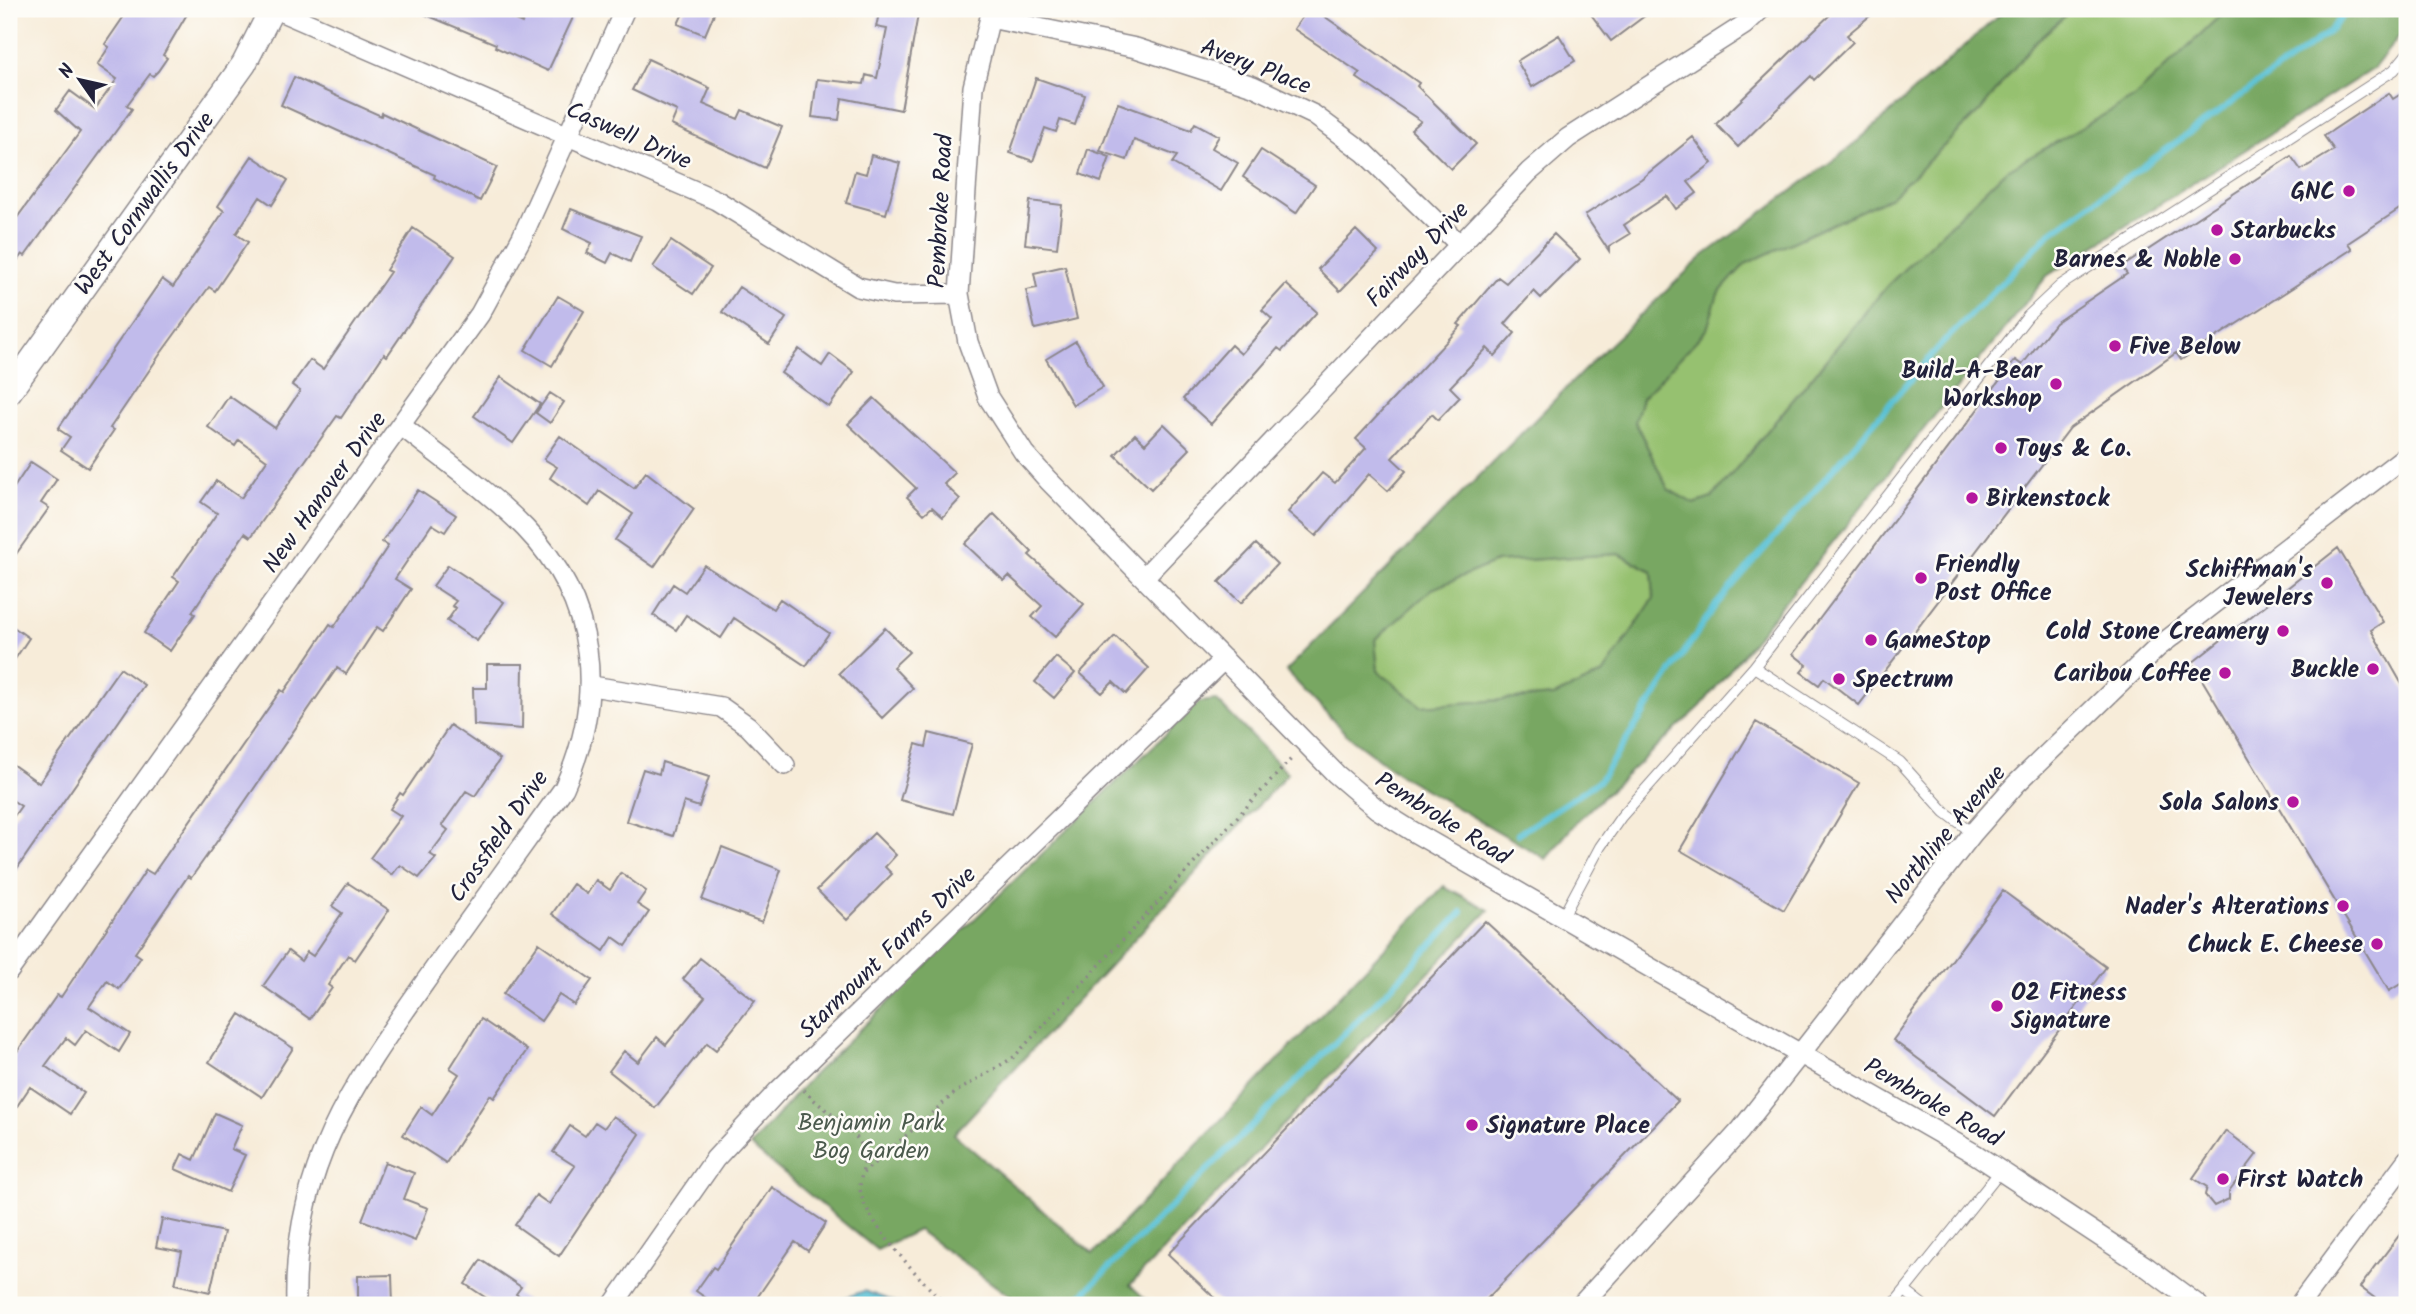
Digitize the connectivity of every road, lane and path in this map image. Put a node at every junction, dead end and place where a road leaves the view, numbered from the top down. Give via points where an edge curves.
1 (273, 9) edge
2 (625, 9) edge
3 (1761, 9) edge
4 (991, 13) edge
5 (2407, 54) edge
6 (569, 135) junction
7 (1460, 244) junction
8 (958, 294) junction
9 (9, 392) edge
10 (402, 426) junction
11 (2407, 455) edge
12 (1145, 576) junction
13 (1224, 659) junction
14 (1754, 667) junction
15 (592, 686) junction
16 (1306, 743) junction
17 (785, 765) dead end
18 (1973, 833) junction
19 (1562, 918) junction
20 (9, 971) edge
21 (1802, 1054) junction
22 (792, 1078) junction
23 (2407, 1160) edge
24 (2001, 1170) junction
25 (863, 1173) junction
26 (1905, 1291) junction
27 (296, 1305) edge
28 (613, 1305) edge
29 (946, 1305) edge
30 (1581, 1305) edge
31 (1893, 1305) edge
32 (1923, 1305) edge
33 (2198, 1305) edge
34 (2299, 1305) edge

1 - 6 street, Caswell Drive
1 - 9 street, West Cornwallis Drive via 244,64
2 - 6 street, New Hanover Drive
3 - 7 street, Fairway Drive via 1744,25 1568,138
4 - 7 street, Avery Place via 1136,48 1253,86 1314,115 1365,153
4 - 8 street, Pembroke Road via 973,87
5 - 14 lane via 2394,70 2061,285 2028,316
6 - 8 street, Caswell Drive via 716,200 858,287 894,295
6 - 10 street, New Hanover Drive via 480,314
7 - 12 street, Fairway Drive
8 - 12 street, Pembroke Road via 968,342 988,397 1003,422 1048,480
10 - 15 street, Crossfield Drive via 524,527 552,560 573,600
10 - 20 street, New Hanover Drive
11 - 18 street, Northline Avenue via 2150,654
12 - 13 street, Pembroke Road
13 - 16 street, Pembroke Road
13 - 22 street, Starmount Farms Drive
14 - 18 lane via 1900,762 1945,812
14 - 19 lane via 1622,817 1600,847
15 - 17 street via 721,707 748,726
15 - 27 street, Crossfield Drive via 578,758 564,788 370,1060 330,1129 306,1197
16 - 19 street, Pembroke Road via 1377,809
16 - 25 path via 1014,1057 956,1092
18 - 21 street, Northline Avenue
19 - 21 street, Pembroke Road
21 - 24 street, Pembroke Road
21 - 30 street, Northline Avenue via 1728,1146
22 - 25 path via 859,1141 866,1158
22 - 28 street, Starmount Farms Drive via 715,1159
23 - 34 street
24 - 26 lane
24 - 33 street, Pembroke Road
25 - 29 path via 860,1190 875,1220 909,1268
26 - 31 lane
26 - 32 lane

